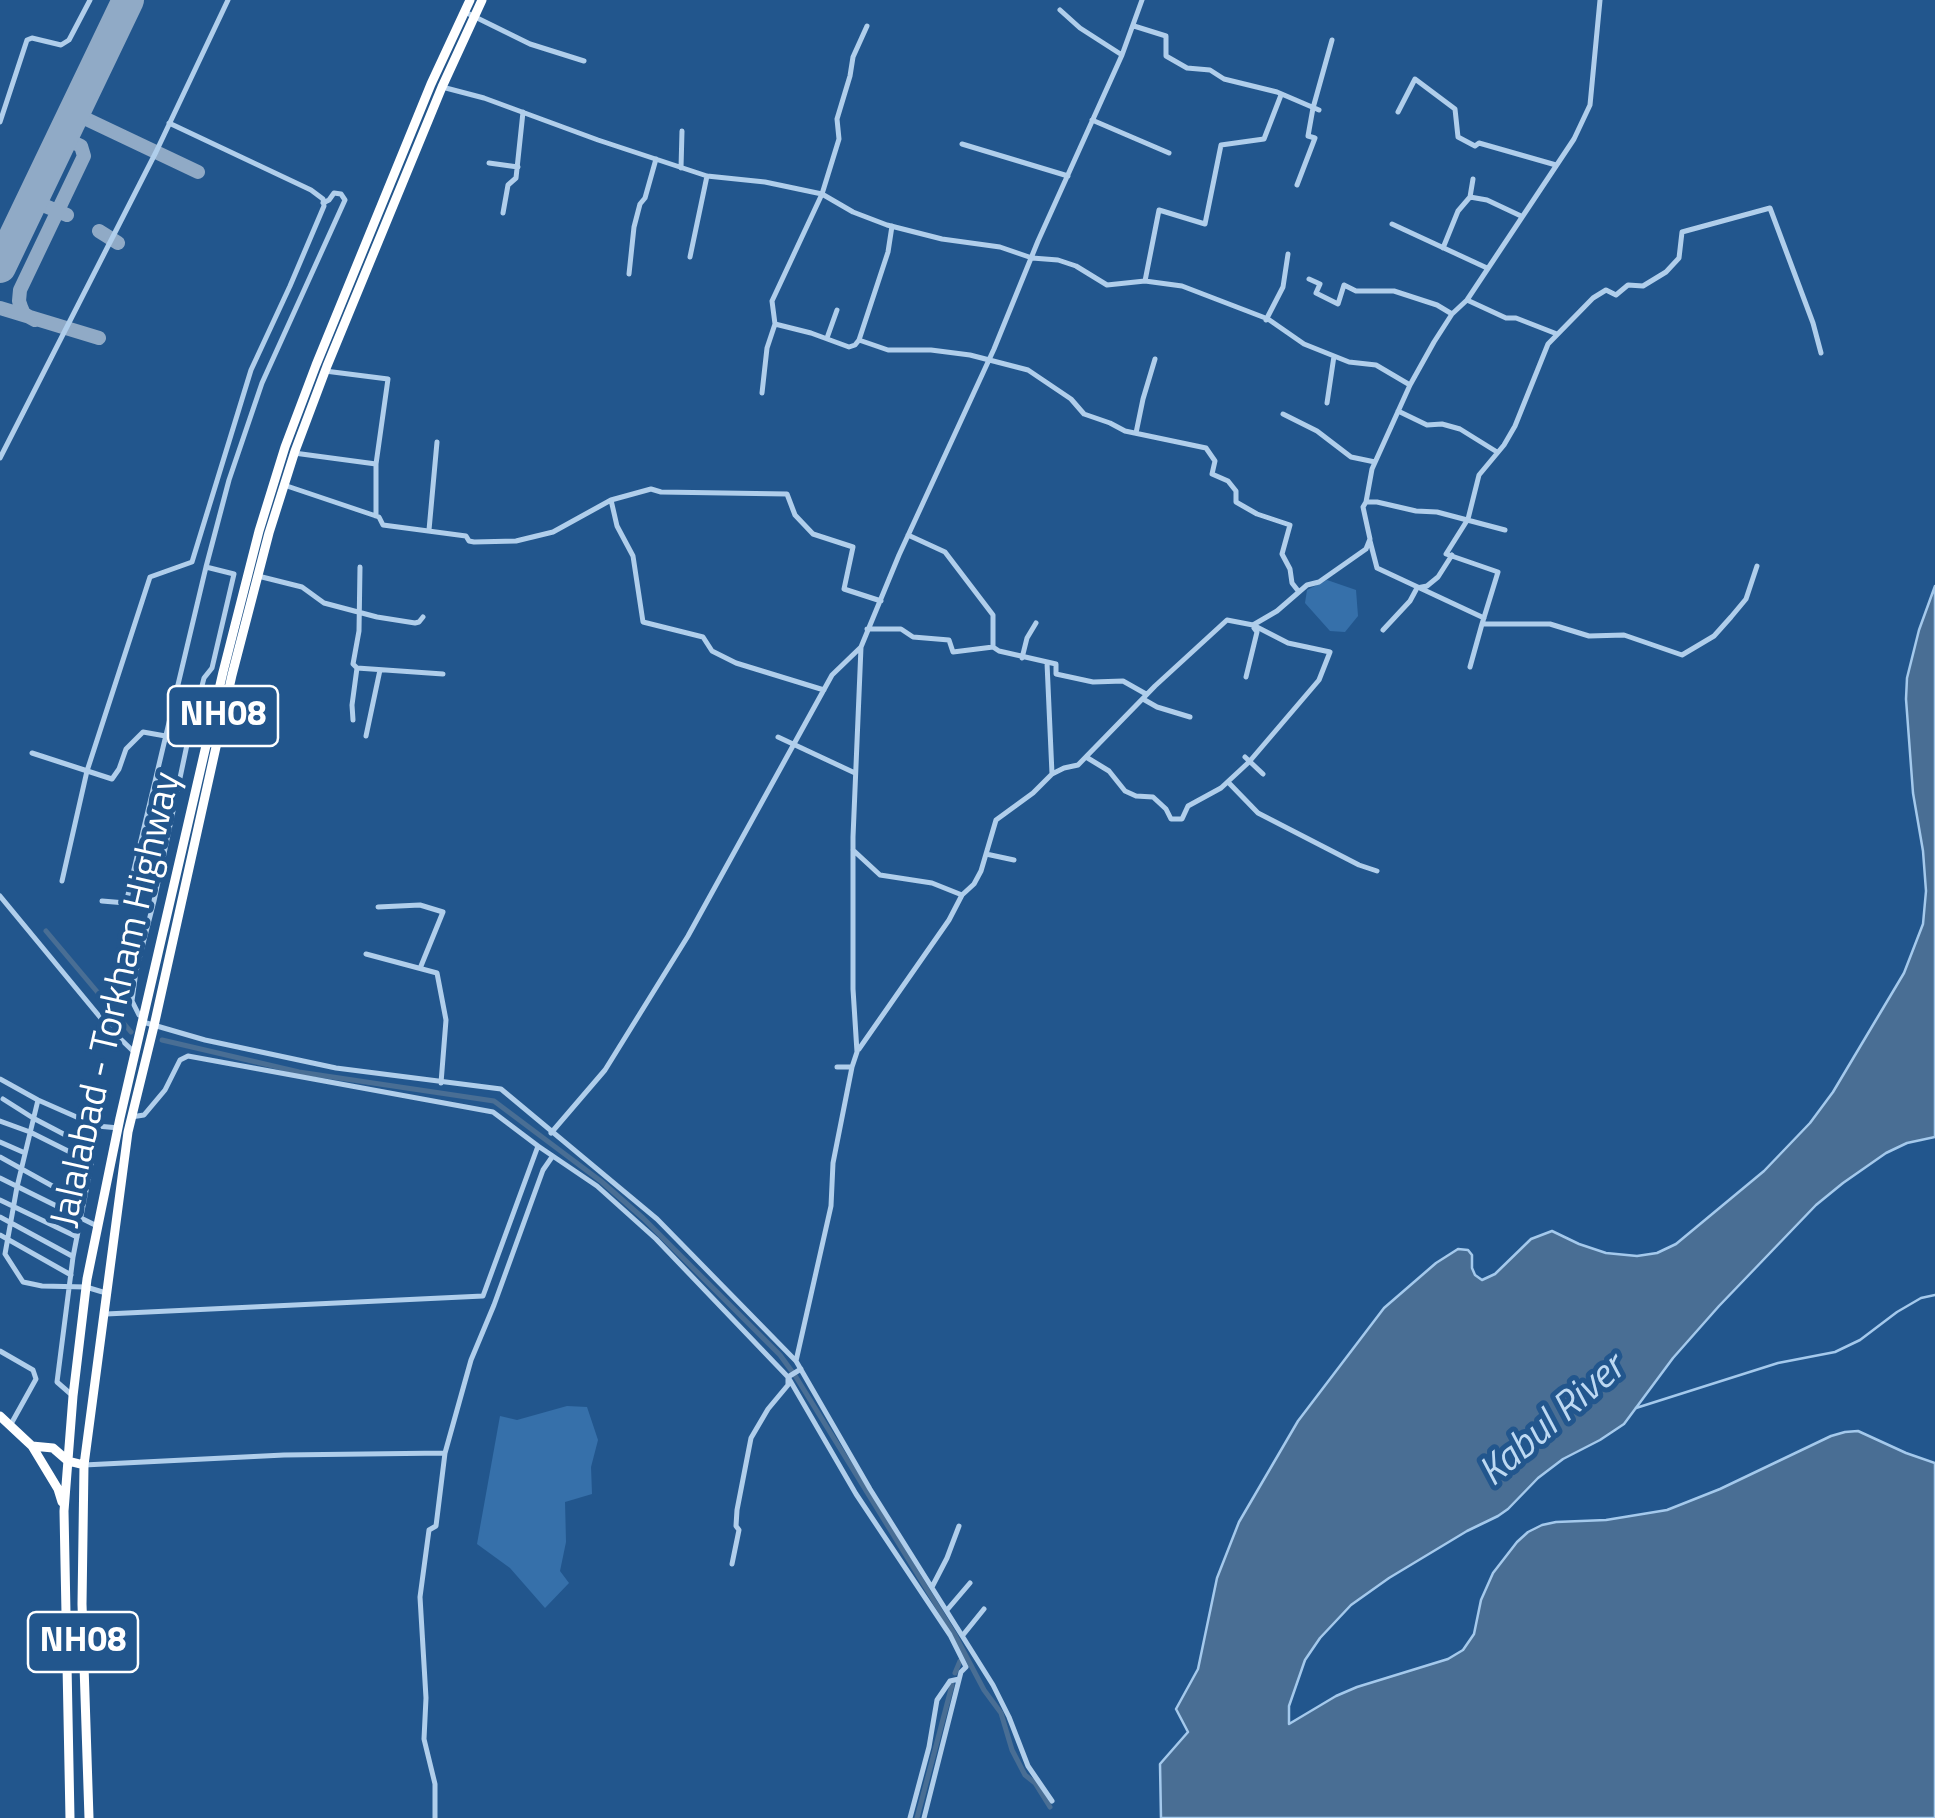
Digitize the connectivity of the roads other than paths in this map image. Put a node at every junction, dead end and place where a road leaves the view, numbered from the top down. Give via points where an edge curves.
1 (90, 0) edge
2 (228, 0) edge
3 (470, 0) edge
4 (482, 0) edge
5 (1142, 0) edge
6 (1600, 0) edge
7 (1060, 10) dead end
8 (470, 15) junction
9 (867, 26) dead end
10 (1134, 26) junction
11 (1332, 40) dead end
12 (1122, 54) junction
13 (584, 61) dead end
14 (436, 86) junction
15 (1281, 95) junction
16 (1316, 109) junction
17 (523, 112) junction
18 (1398, 112) dead end
19 (1092, 120) junction
20 (0, 122) edge
21 (170, 123) junction
22 (682, 131) dead end
23 (962, 144) dead end
24 (1169, 154) dead end
25 (656, 159) junction
26 (489, 163) dead end
27 (1556, 165) junction
28 (518, 166) junction
29 (681, 168) junction
30 (707, 176) junction
31 (1068, 176) junction
32 (1473, 179) dead end
33 (1297, 185) dead end
34 (822, 194) junction
35 (1470, 196) junction
36 (323, 203) junction
37 (503, 213) dead end
38 (1521, 216) junction
39 (1392, 224) dead end
40 (892, 226) junction
41 (1443, 248) junction
42 (1288, 254) dead end
43 (690, 257) dead end
44 (1032, 258) junction
45 (1487, 268) junction
46 (629, 274) dead end
47 (1309, 279) dead end
48 (1145, 280) junction
49 (1467, 300) junction
50 (837, 310) dead end
51 (1452, 314) junction
52 (1266, 320) junction
53 (775, 324) junction
54 (1558, 335) junction
55 (827, 338) junction
56 (859, 340) junction
57 (1821, 353) dead end
58 (1334, 356) junction
59 (1154, 358) dead end
60 (988, 360) junction
61 (325, 371) junction
62 (1410, 385) junction
63 (762, 392) dead end
64 (1328, 404) dead end
65 (1398, 412) junction
66 (1283, 414) dead end
67 (1136, 434) junction
68 (437, 442) dead end
69 (1497, 452) junction
70 (294, 454) junction
71 (0, 458) edge
72 (1375, 462) junction
73 (376, 464) junction
74 (284, 484) junction
75 (611, 500) junction
76 (1366, 502) junction
77 (376, 516) junction
78 (1468, 518) junction
79 (429, 530) junction
80 (1505, 530) dead end
81 (908, 535) junction
82 (1370, 538) junction
83 (1452, 555) junction
84 (206, 566) junction
85 (1757, 566) dead end
86 (360, 567) dead end
87 (258, 576) junction
88 (1417, 588) junction
89 (1299, 592) junction
90 (881, 601) junction
91 (359, 612) junction
92 (423, 617) dead end
93 (1483, 621) junction
94 (1036, 622) dead end
95 (1252, 625) junction
96 (867, 628) junction
97 (1383, 630) dead end
98 (993, 647) junction
99 (861, 648) junction
100 (1022, 658) junction
101 (1046, 663) junction
102 (1470, 667) dead end
103 (357, 668) junction
104 (380, 670) junction
105 (444, 674) dead end
106 (1246, 676) dead end
107 (824, 690) junction
108 (1145, 697) junction
109 (1190, 717) dead end
110 (353, 720) dead end
111 (168, 736) junction
112 (366, 736) dead end
113 (778, 737) dead end
114 (188, 740) junction
115 (793, 746) junction
116 (32, 753) dead end
117 (1086, 757) junction
118 (1247, 759) junction
119 (87, 771) junction
120 (855, 774) junction
121 (1052, 774) junction
122 (1264, 774) dead end
123 (1228, 782) junction
124 (853, 850) junction
125 (986, 854) junction
126 (1014, 860) dead end
127 (1378, 871) dead end
128 (62, 881) dead end
129 (962, 895) junction
130 (0, 896) edge
131 (102, 900) dead end
132 (378, 907) dead end
133 (366, 954) dead end
134 (420, 966) junction
135 (143, 1019) junction
136 (154, 1026) junction
137 (857, 1052) junction
138 (136, 1053) junction
139 (838, 1067) dead end
140 (852, 1067) junction
141 (0, 1079) edge
142 (441, 1083) junction
143 (3, 1099) dead end
144 (38, 1100) junction
145 (33, 1118) junction
146 (0, 1121) edge
147 (123, 1121) junction
148 (96, 1126) junction
149 (30, 1132) junction
150 (551, 1133) junction
151 (0, 1142) edge
152 (538, 1146) junction
153 (94, 1150) junction
154 (26, 1153) junction
155 (0, 1157) edge
156 (552, 1158) junction
157 (90, 1162) junction
158 (22, 1168) junction
159 (0, 1178) edge
160 (18, 1187) junction
161 (0, 1200) edge
162 (84, 1203) junction
163 (14, 1207) junction
164 (0, 1217) edge
165 (80, 1218) junction
166 (11, 1223) junction
167 (97, 1226) junction
168 (0, 1236) edge
169 (77, 1238) junction
170 (9, 1240) junction
171 (3, 1253) edge
172 (73, 1257) junction
173 (71, 1275) junction
174 (70, 1286) junction
175 (86, 1286) junction
176 (106, 1293) junction
177 (103, 1315) junction
178 (0, 1352) edge
179 (796, 1361) junction
180 (801, 1368) junction
181 (788, 1377) junction
182 (73, 1396) junction
183 (0, 1416) edge
184 (10, 1424) junction
185 (32, 1446) junction
186 (445, 1453) junction
187 (68, 1461) junction
188 (84, 1465) junction
189 (64, 1511) junction
190 (959, 1526) dead end
191 (732, 1564) dead end
192 (970, 1583) dead end
193 (932, 1587) junction
194 (984, 1609) dead end
195 (947, 1610) junction
196 (962, 1635) junction
197 (959, 1679) junction
198 (1052, 1801) dead end
199 (70, 1818) edge
200 (88, 1818) edge
201 (435, 1818) edge
202 (910, 1818) edge
203 (924, 1818) edge

1 - 20 street via 69,40 27,40
2 - 21 street
3 - 8 highway, Jalalabad - Torkham Highway / NH08
4 - 8 highway, Jalalabad - Torkham Highway / NH08
5 - 10 street
6 - 27 street via 1590,105
7 - 12 street
8 - 13 street
8 - 14 highway, Jalalabad - Torkham Highway / NH08
9 - 34 street via 853,57 837,120 840,139
10 - 12 street
10 - 15 street via 1166,36 1166,56 1187,68
11 - 16 street
12 - 19 street
14 - 17 street
14 - 61 highway, Jalalabad - Torkham Highway / NH08
14 - 135 highway, Jalalabad - Torkham Highway / NH08 via 285,447 223,672
15 - 16 street
15 - 48 street via 1264,138 1221,144 1204,224 1158,210
16 - 33 street via 1308,136 1314,138
17 - 25 street
17 - 28 street
18 - 27 street via 1415,79 1454,110 1458,137
19 - 24 street
19 - 31 street
21 - 36 street via 311,190
21 - 71 street
22 - 29 street
23 - 31 street
25 - 29 street
25 - 46 street via 634,227
26 - 28 street
27 - 38 street
28 - 37 street
29 - 30 street
30 - 34 street
30 - 43 street
31 - 44 street
32 - 35 street
34 - 40 street
34 - 53 street via 772,302
35 - 38 street
35 - 41 street
36 - 84 street via 334,193 344,200 262,383
36 - 119 street via 250,370 192,562 150,576
38 - 45 street
39 - 41 street
40 - 44 street
40 - 56 street
41 - 45 street
42 - 52 street via 1283,288
44 - 48 street via 1076,266 1107,285
44 - 60 street
45 - 49 street
47 - 51 street via 1320,284 1316,293 1338,304 1344,285 1394,291
48 - 52 street via 1182,286
49 - 51 street
49 - 54 street
50 - 55 street
51 - 62 street
52 - 58 street
53 - 55 street
53 - 63 street
54 - 57 street via 1606,290 1616,295 1666,272 1679,258 1682,232 1770,208
54 - 69 street
55 - 56 street via 849,347
56 - 60 street via 888,350
58 - 62 street via 1376,365
58 - 64 street
59 - 67 street
60 - 67 street via 1028,370 1084,414
60 - 81 street
61 - 70 highway, Jalalabad - Torkham Highway / NH08
61 - 73 street via 388,379
62 - 65 street
65 - 69 street via 1426,425 1460,429
65 - 72 street
66 - 72 street via 1352,457
67 - 89 street via 1206,448 1215,461 1212,474 1228,481 1236,502 1290,524 1282,554
68 - 79 street
69 - 78 street via 1479,475
70 - 73 street
70 - 74 highway, Jalalabad - Torkham Highway / NH08
72 - 76 street
73 - 77 street
74 - 77 street
74 - 87 highway, Jalalabad - Torkham Highway / NH08
75 - 79 street via 552,532 516,541 474,542
75 - 90 street via 651,489 787,494 813,534 853,547 844,589
75 - 107 street via 633,556 644,622 703,637 712,652 736,664
76 - 78 street
76 - 82 street
77 - 79 street via 383,525
78 - 80 street
78 - 83 street via 1446,554
81 - 90 street
81 - 98 street via 945,552 992,614
82 - 88 street via 1376,568
82 - 89 street via 1357,556
83 - 88 street via 1438,577
83 - 93 street via 1498,572
84 - 111 street
84 - 114 street via 234,574
85 - 93 street via 1746,599 1731,617 1682,655 1624,635
86 - 91 street
87 - 91 street
87 - 136 highway, Jalalabad - Torkham Highway / NH08
88 - 93 street
88 - 97 street
89 - 95 street
90 - 96 street
91 - 92 street via 415,623
91 - 103 street
93 - 102 street
94 - 100 street
95 - 106 street via 1257,632
95 - 108 street via 1227,620
95 - 118 street via 1288,643 1330,652 1319,680
96 - 98 street via 949,640 952,652
96 - 99 street
98 - 100 street
99 - 107 street
99 - 120 street
100 - 101 street
101 - 108 street via 1056,664 1056,674 1122,680
101 - 121 street
103 - 104 street
103 - 110 street
104 - 105 street
104 - 112 street
107 - 115 street
108 - 109 street via 1157,708
108 - 117 street
111 - 114 street
111 - 119 street via 143,732 112,779
111 - 131 street via 126,903
113 - 115 street
114 - 135 street via 136,971 132,1001
115 - 120 street
115 - 150 street via 605,1070
116 - 119 street
117 - 121 street
117 - 123 street via 1126,791 1153,796 1171,819 1182,819 1188,806
118 - 122 street
118 - 123 street
119 - 128 street
120 - 124 street
121 - 125 street via 996,820
123 - 127 street via 1258,812
124 - 129 street via 880,875
124 - 137 street
125 - 126 street
125 - 129 street
129 - 137 street
130 - 138 street
132 - 134 street via 420,905 444,912
133 - 134 street
134 - 142 street via 437,973 446,1020
135 - 136 street
135 - 138 highway, Jalalabad - Torkham Highway / NH08
136 - 142 street via 336,1068
136 - 147 highway, Jalalabad - Torkham Highway / NH08
137 - 140 street
138 - 147 highway, Jalalabad - Torkham Highway / NH08
139 - 140 street
140 - 179 street via 831,1206
141 - 144 street
142 - 150 street via 501,1090
143 - 145 street
144 - 145 street
144 - 148 street
145 - 149 street
145 - 153 street
146 - 149 street
147 - 148 street
147 - 152 street via 144,1115 188,1056 494,1112
147 - 167 highway, Jalalabad - Torkham Highway / NH08
147 - 176 highway, Jalalabad - Torkham Highway / NH08
148 - 153 street
149 - 154 street
149 - 157 street
150 - 179 street via 656,1220
151 - 154 street
152 - 156 street
152 - 177 street via 483,1296
153 - 157 street
154 - 158 street
155 - 158 street
156 - 181 street via 597,1186 656,1239
156 - 186 street via 472,1360
157 - 162 street
158 - 160 street
158 - 162 street
159 - 160 street
160 - 163 street
160 - 165 street
161 - 163 street
162 - 165 street
163 - 166 street
163 - 169 street
164 - 166 street
165 - 167 street
165 - 169 street
166 - 170 street
166 - 172 street
167 - 175 highway, Jalalabad - Torkham Highway / NH08
168 - 170 street
169 - 172 street
170 - 171 street
170 - 173 street
171 - 174 street via 23,1282
172 - 173 street
173 - 174 street
174 - 175 street
174 - 182 street via 57,1382
175 - 176 street
175 - 182 highway, Jalalabad - Torkham Highway / NH08
176 - 177 highway, Jalalabad - Torkham Highway / NH08
177 - 188 highway, Jalalabad - Torkham Highway / NH08
178 - 184 street via 33,1370 36,1379
179 - 180 street
180 - 181 street
180 - 193 street
181 - 191 street via 750,1438
181 - 197 street via 950,1635 966,1667
182 - 187 highway, Jalalabad - Torkham Highway / NH08
183 - 184 highway
184 - 185 highway
185 - 187 highway via 53,1448
185 - 189 highway
186 - 188 street
186 - 201 street via 420,1597 424,1739
187 - 188 highway
187 - 189 highway, Jalalabad - Torkham Highway / NH08
188 - 200 highway, Jalalabad - Torkham Highway / NH08
189 - 199 highway, Jalalabad - Torkham Highway / NH08
190 - 193 street
192 - 195 street
193 - 195 street
194 - 196 street
195 - 196 street
196 - 198 street
197 - 202 street via 938,1700
197 - 203 street

